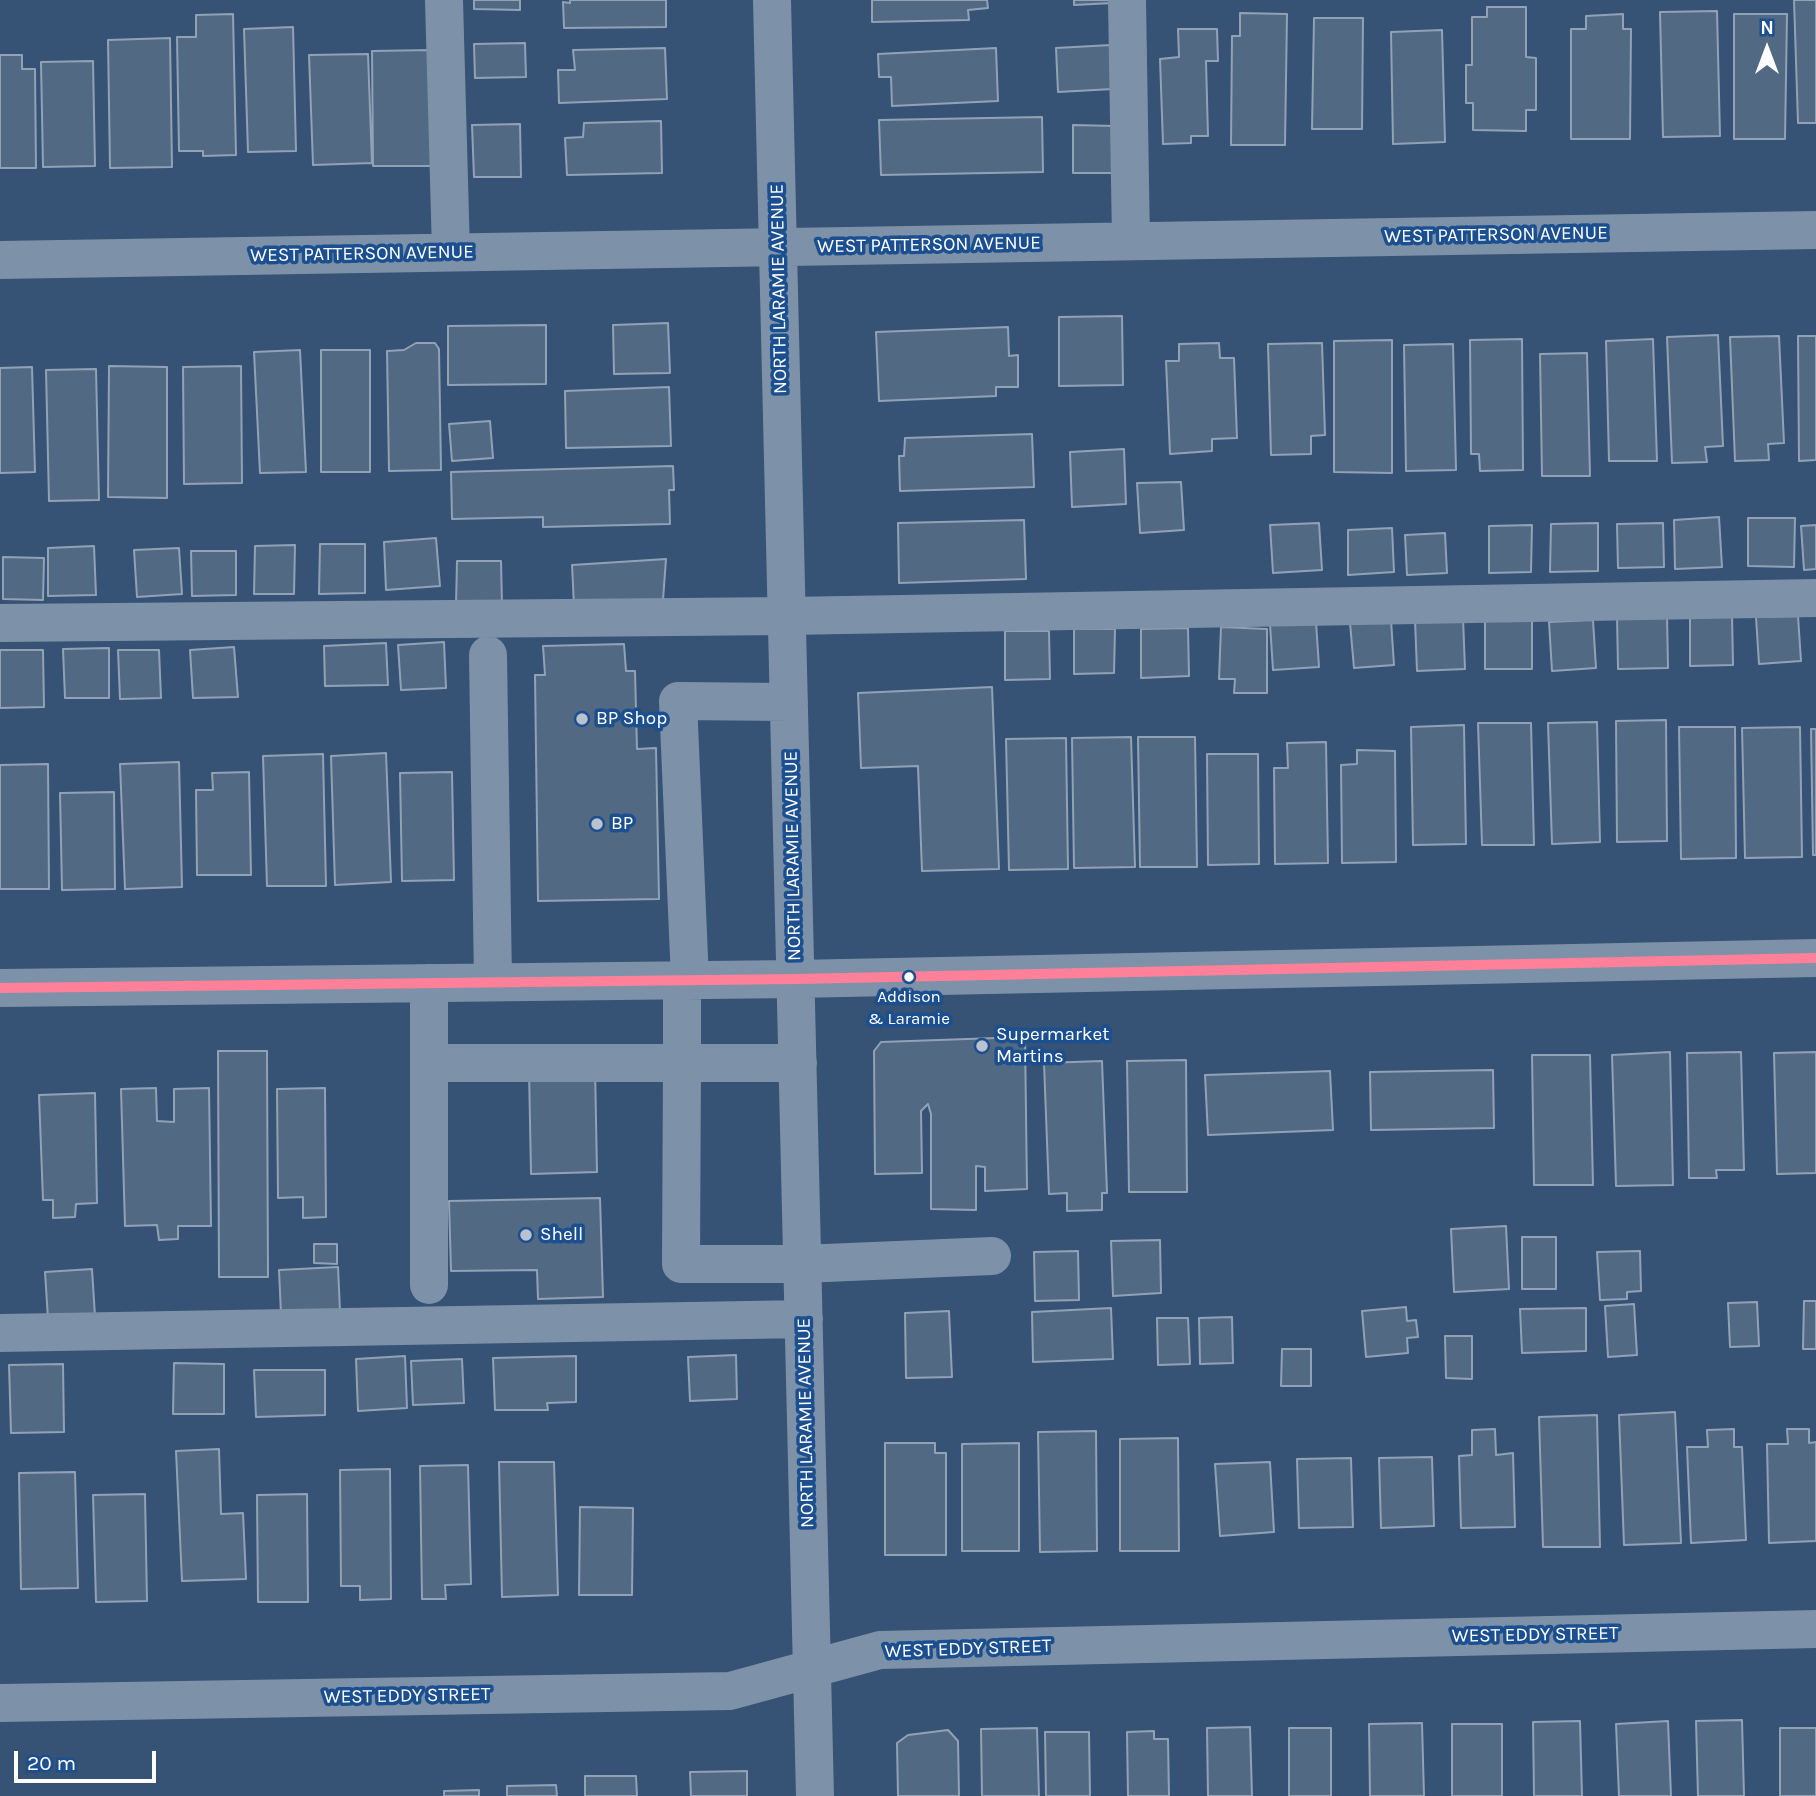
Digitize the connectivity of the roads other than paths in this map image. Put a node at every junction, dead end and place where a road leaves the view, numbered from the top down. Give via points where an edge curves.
1 (444, 0) edge
2 (772, 0) edge
3 (1127, 0) edge
4 (1816, 230) edge
5 (1131, 241) junction
6 (778, 247) junction
7 (451, 252) junction
8 (0, 260) edge
9 (1816, 598) edge
10 (788, 616) junction
11 (0, 623) edge
12 (488, 655) dead end
13 (789, 702) junction
14 (1816, 958) edge
15 (795, 979) junction
16 (686, 980) junction
17 (494, 982) junction
18 (429, 983) junction
19 (0, 988) edge
20 (429, 1063) junction
21 (682, 1063) junction
22 (798, 1063) junction
23 (992, 1256) dead end
24 (803, 1264) junction
25 (429, 1284) dead end
26 (804, 1319) junction
27 (0, 1333) edge
28 (1816, 1629) edge
29 (812, 1669) junction
30 (0, 1703) edge
31 (815, 1796) edge

1 - 7 street
2 - 6 street, NORTH LARAMIE AVENUE
3 - 5 street
4 - 5 street, WEST PATTERSON AVENUE
5 - 6 street, WEST PATTERSON AVENUE
6 - 7 street, WEST PATTERSON AVENUE
6 - 10 street, NORTH LARAMIE AVENUE
7 - 8 street, WEST PATTERSON AVENUE
9 - 10 street
10 - 11 street
10 - 13 street, NORTH LARAMIE AVENUE
12 - 17 street
13 - 15 street, NORTH LARAMIE AVENUE
13 - 16 street via 678,701
14 - 15 street
15 - 16 street
15 - 22 street, NORTH LARAMIE AVENUE
16 - 17 street
16 - 21 street
17 - 18 street
18 - 19 street
18 - 20 street
20 - 21 street
20 - 25 street
21 - 22 street
21 - 24 street via 681,1264
22 - 24 street, NORTH LARAMIE AVENUE
23 - 24 street
24 - 26 street, NORTH LARAMIE AVENUE
26 - 27 street
26 - 29 street, NORTH LARAMIE AVENUE
28 - 29 street, WEST EDDY STREET via 880,1650
29 - 30 street, WEST EDDY STREET via 730,1691
29 - 31 street, NORTH LARAMIE AVENUE

